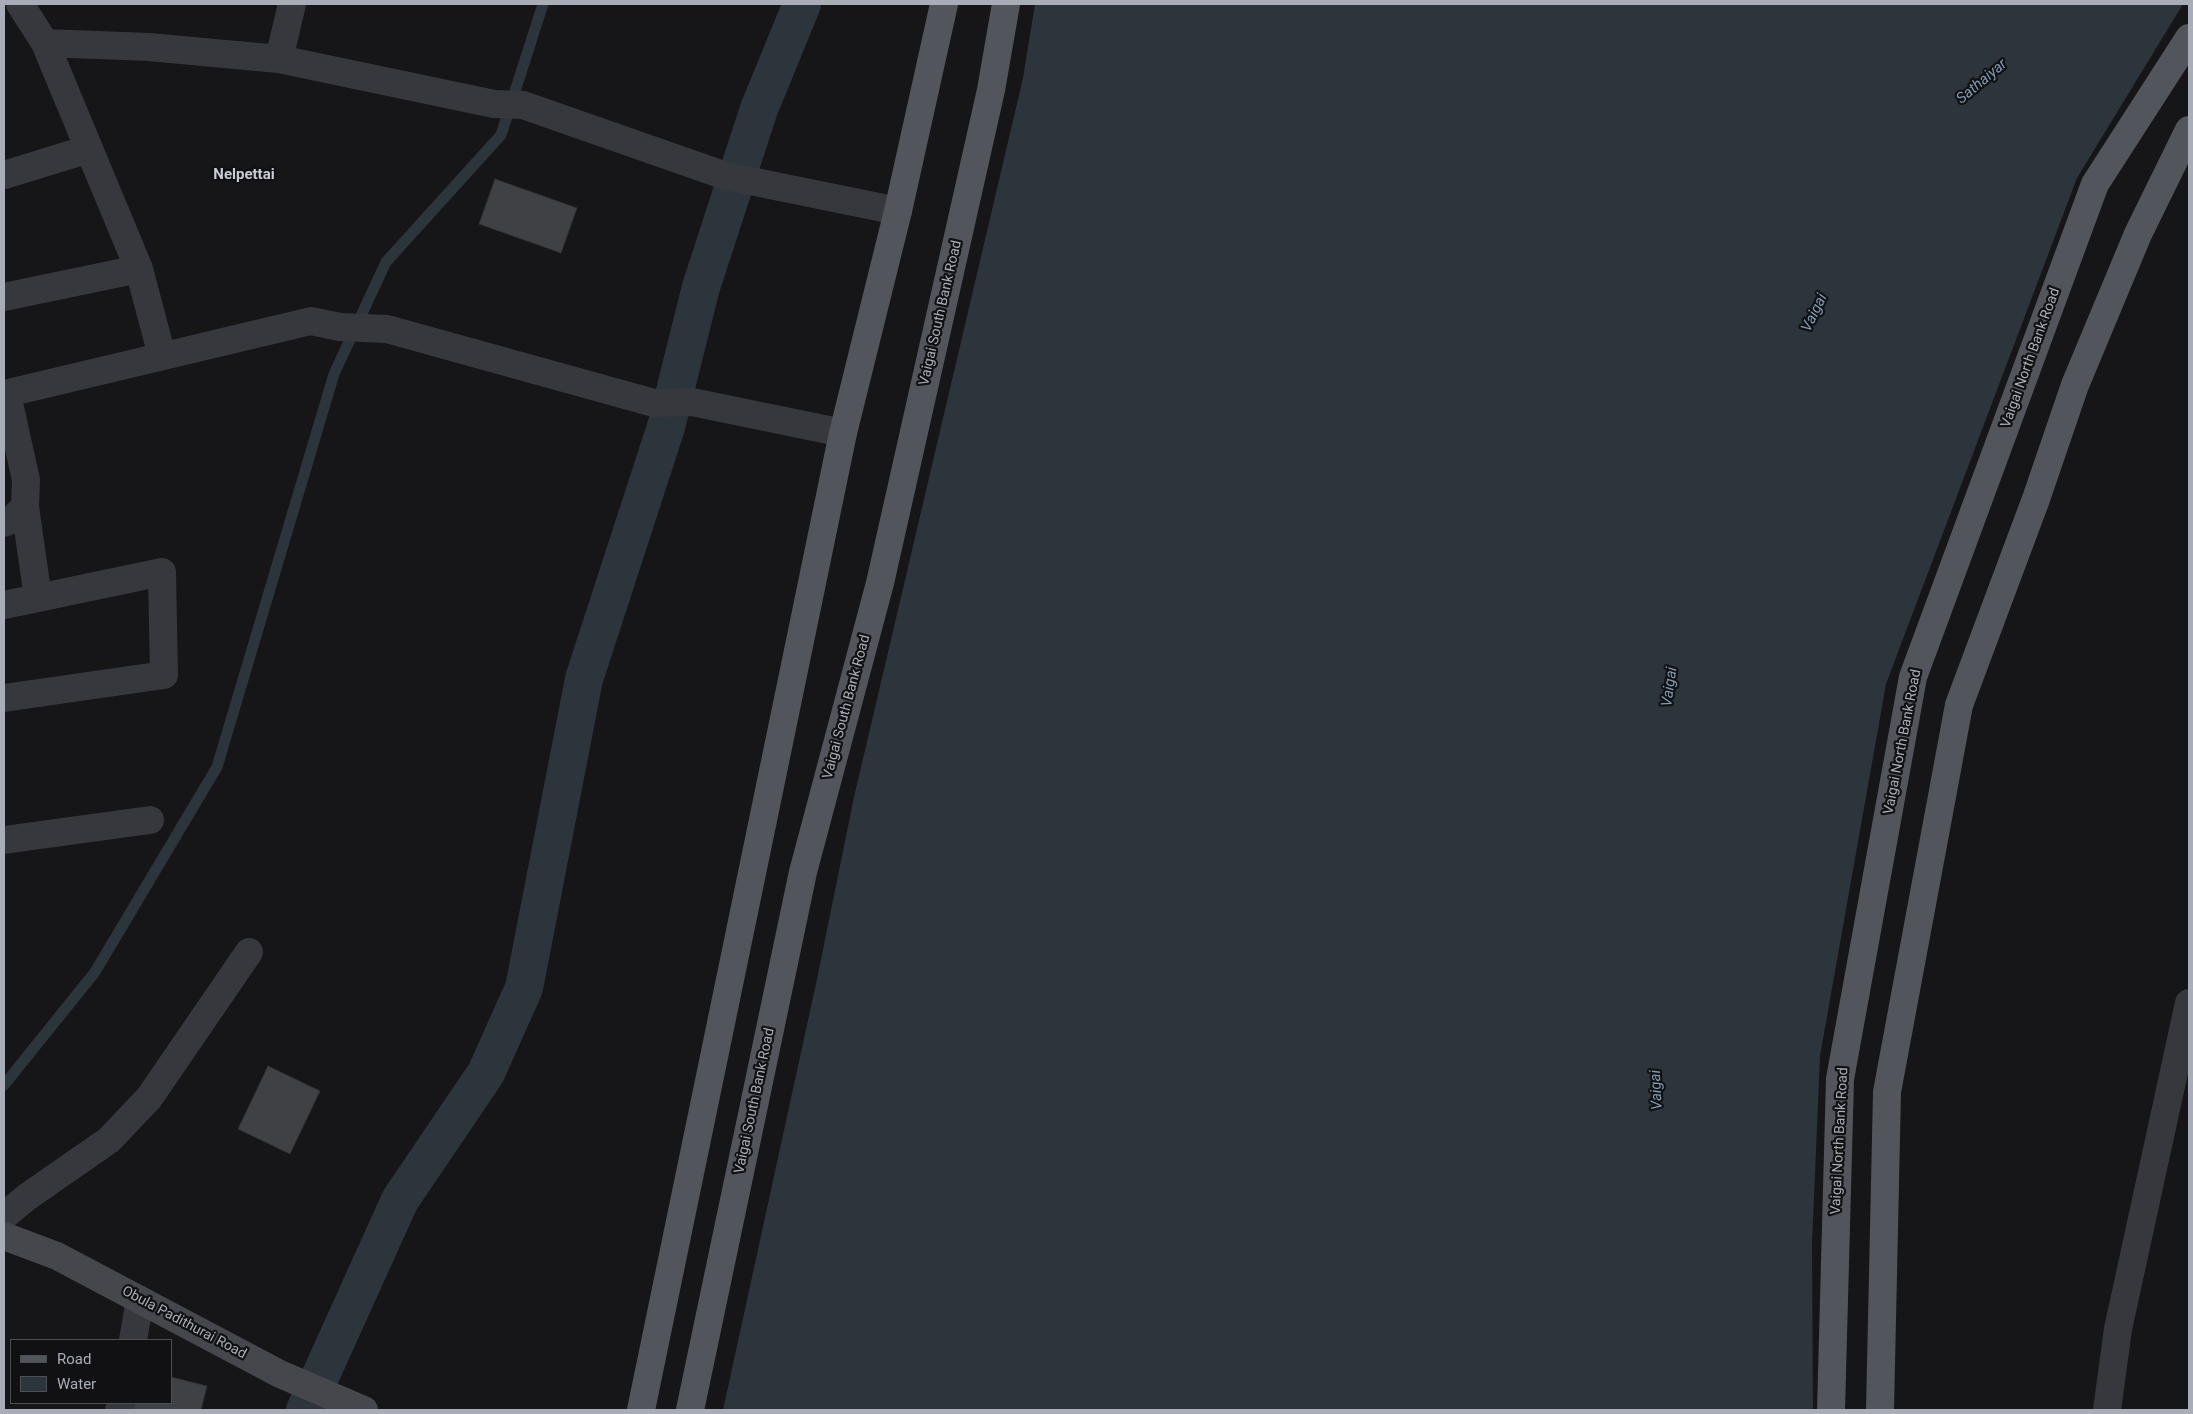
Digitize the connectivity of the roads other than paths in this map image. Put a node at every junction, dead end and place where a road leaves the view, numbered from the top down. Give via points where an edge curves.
1 (20, 4) edge
2 (292, 4) edge
3 (944, 4) edge
4 (1006, 4) edge
5 (2189, 38) edge
6 (45, 43) junction
7 (278, 59) junction
8 (2189, 130) edge
9 (89, 149) junction
10 (4, 175) edge
11 (898, 212) junction
12 (139, 269) junction
13 (4, 297) edge
14 (162, 356) junction
15 (5, 394) edge
16 (844, 433) junction
17 (14, 515) edge
18 (38, 598) junction
19 (4, 605) edge
20 (4, 698) edge
21 (150, 820) dead end
22 (4, 840) edge
23 (249, 952) dead end
24 (2189, 1003) edge
25 (4, 1216) edge
26 (4, 1236) edge
27 (140, 1300) junction
28 (133, 1339) edge
29 (364, 1410) edge
30 (641, 1410) edge
31 (690, 1410) edge
32 (1831, 1410) edge
33 (1880, 1410) edge
34 (2107, 1410) edge

1 - 6 street
2 - 7 street
3 - 11 main road
4 - 31 main road, Vaigai South Bank Road via 991,90 880,583 802,872
5 - 32 main road, Vaigai North Bank Road via 2095,184 1913,677 1840,1079
6 - 7 street via 149,47
6 - 9 street
7 - 11 street via 494,104 523,106 726,176
8 - 33 main road via 2138,234 2075,385 2036,499 1958,705 1887,1092
9 - 10 street
9 - 12 street
11 - 16 main road
12 - 13 street
12 - 14 street
14 - 15 street
14 - 16 street via 311,321 340,327 387,329 654,403 692,402
15 - 17 street via 26,480
16 - 30 main road
17 - 18 street
18 - 19 street
18 - 20 street via 162,572 164,675
21 - 22 street
23 - 25 street via 149,1098 109,1140
24 - 34 street via 2118,1329
26 - 27 main road, Obula Padithurai Road via 57,1256
27 - 28 street
27 - 29 main road, Obula Padithurai Road via 280,1374

